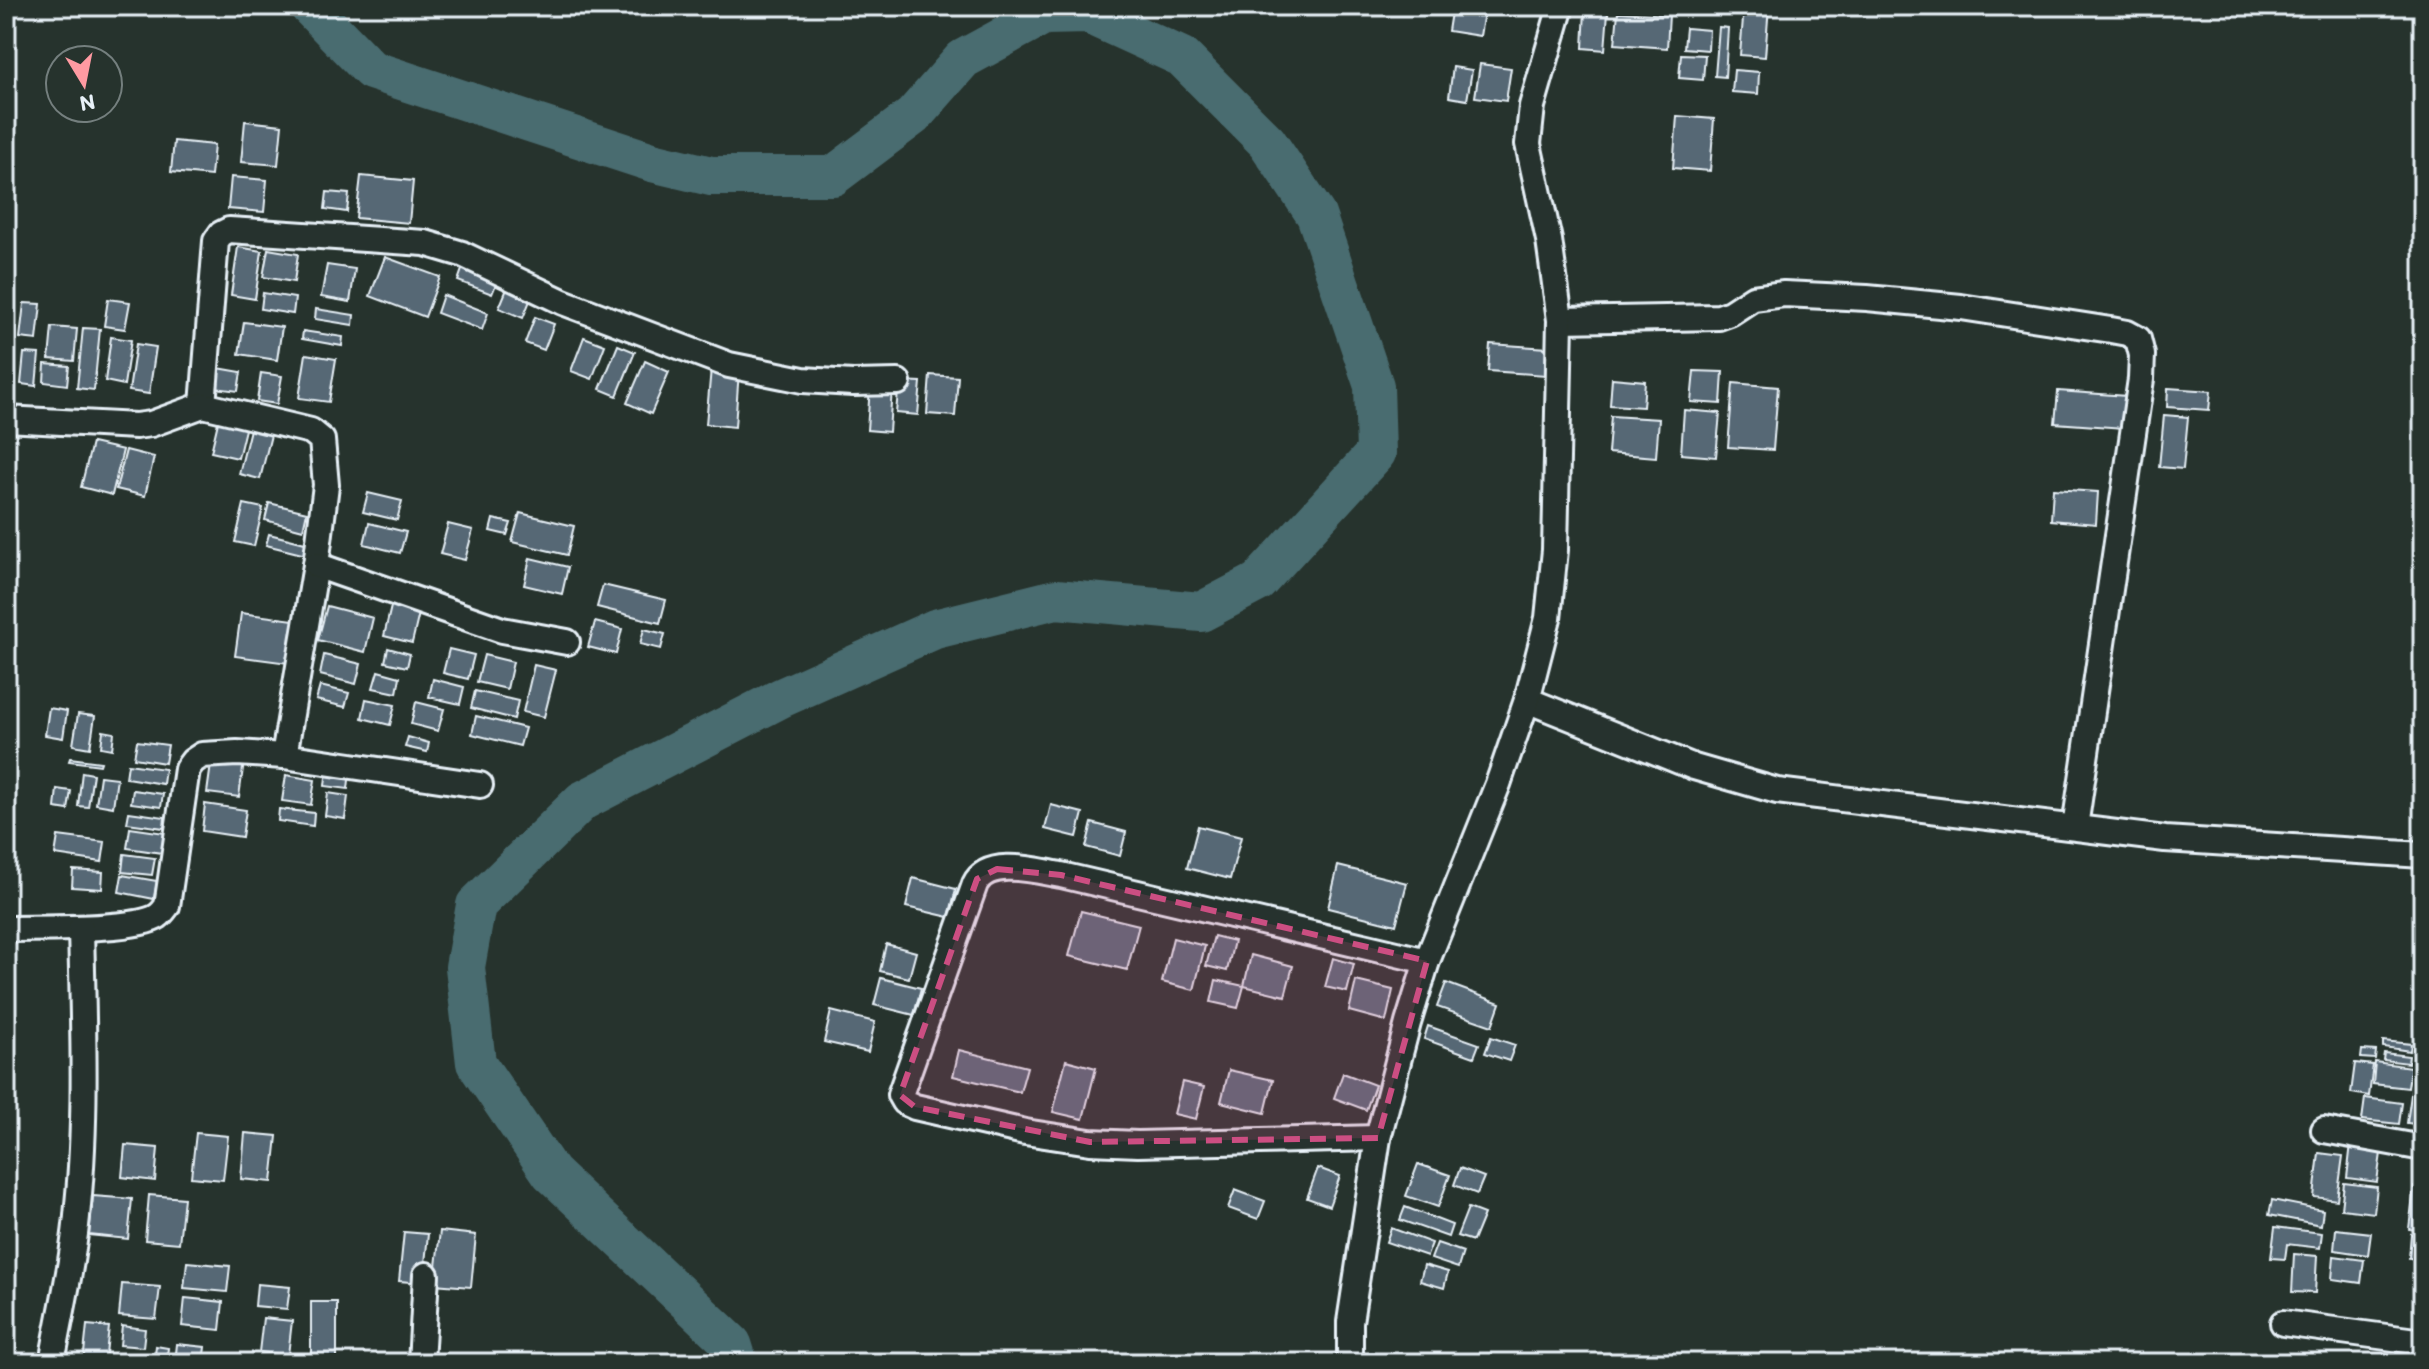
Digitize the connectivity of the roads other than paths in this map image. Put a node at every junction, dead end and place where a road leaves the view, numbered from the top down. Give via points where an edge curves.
1 (1561, 6) edge
2 (1560, 320) junction
3 (898, 382) dead end
4 (203, 405) junction
5 (6, 419) edge
6 (316, 565) junction
7 (567, 642) dead end
8 (1527, 700) junction
9 (284, 756) junction
10 (480, 785) dead end
11 (2075, 827) junction
12 (2423, 855) edge
13 (81, 928) junction
14 (6, 929) edge
15 (1427, 961) junction
16 (2324, 1130) dead end
17 (1378, 1138) junction
18 (2423, 1148) edge
19 (426, 1275) dead end
20 (2283, 1323) dead end
21 (2423, 1342) edge
22 (52, 1363) edge
23 (421, 1363) edge
24 (1350, 1363) edge

1 - 2 street via 1532,106 1528,144
2 - 8 street via 1552,582
2 - 11 street via 1698,319 1725,316 1760,296 1822,295 1961,307 2111,330 2138,339 2141,379
3 - 4 street via 803,380 729,365 425,243 229,230 216,241
4 - 5 street via 136,426
4 - 6 street via 311,431 322,440 326,485
6 - 7 street via 502,630
6 - 9 street
8 - 11 street via 1694,767 1777,791
8 - 15 street
9 - 10 street
9 - 13 street via 237,753 202,755 193,761 187,769 167,906 139,923
11 - 12 street via 2165,839
13 - 14 street
13 - 22 street via 81,1167
15 - 17 street
15 - 17 street via 1061,875 991,869 975,884 900,1093 915,1107 1090,1142
16 - 18 street
17 - 24 street via 1350,1322
19 - 23 street
20 - 21 street

